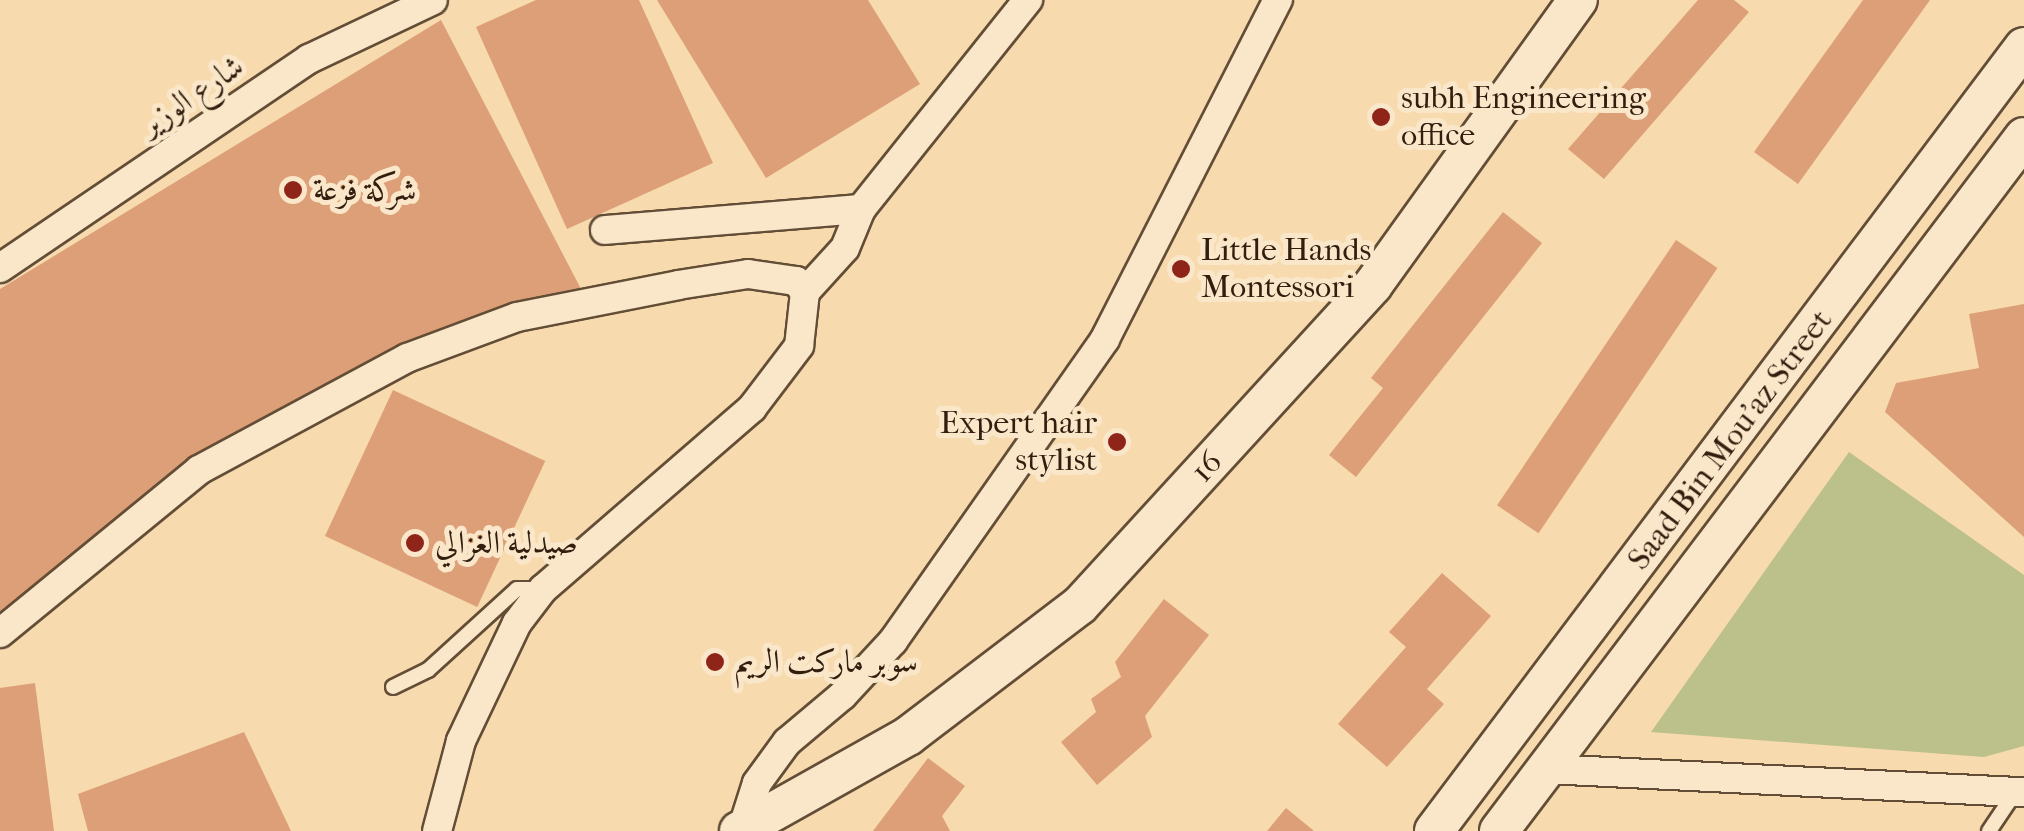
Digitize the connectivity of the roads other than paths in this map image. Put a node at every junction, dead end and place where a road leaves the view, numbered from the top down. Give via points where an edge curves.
1 (433, 0) edge
2 (1028, 0) edge
3 (1278, 0) edge
4 (1578, 0) edge
5 (2024, 48) edge
6 (2024, 137) edge
7 (861, 209) junction
8 (604, 230) dead end
9 (0, 268) edge
10 (805, 292) junction
11 (543, 590) junction
12 (0, 633) edge
13 (393, 686) dead end
14 (1547, 770) junction
15 (2019, 793) edge
16 (740, 830) edge
17 (437, 831) edge
18 (1434, 831) edge
19 (1499, 831) edge
20 (1989, 831) edge

1 - 9 street, شارع الوزير via 308,59
2 - 7 street
3 - 16 street via 1105,339 893,641 787,742 757,783
4 - 16 main road, 16 via 1372,286 1080,605 908,736
5 - 18 main road, Saad Bin Mou'az Street
6 - 14 main road, Saad Bin Mou'az Street
7 - 8 street
7 - 10 street via 844,248
10 - 11 street via 799,346 752,408
10 - 12 street via 777,276 748,274 678,285 517,318 408,358 199,470
11 - 13 lane via 517,589 428,670
11 - 17 street via 517,623 460,742
14 - 15 street
14 - 19 main road, Saad Bin Mou'az Street
15 - 20 lane

